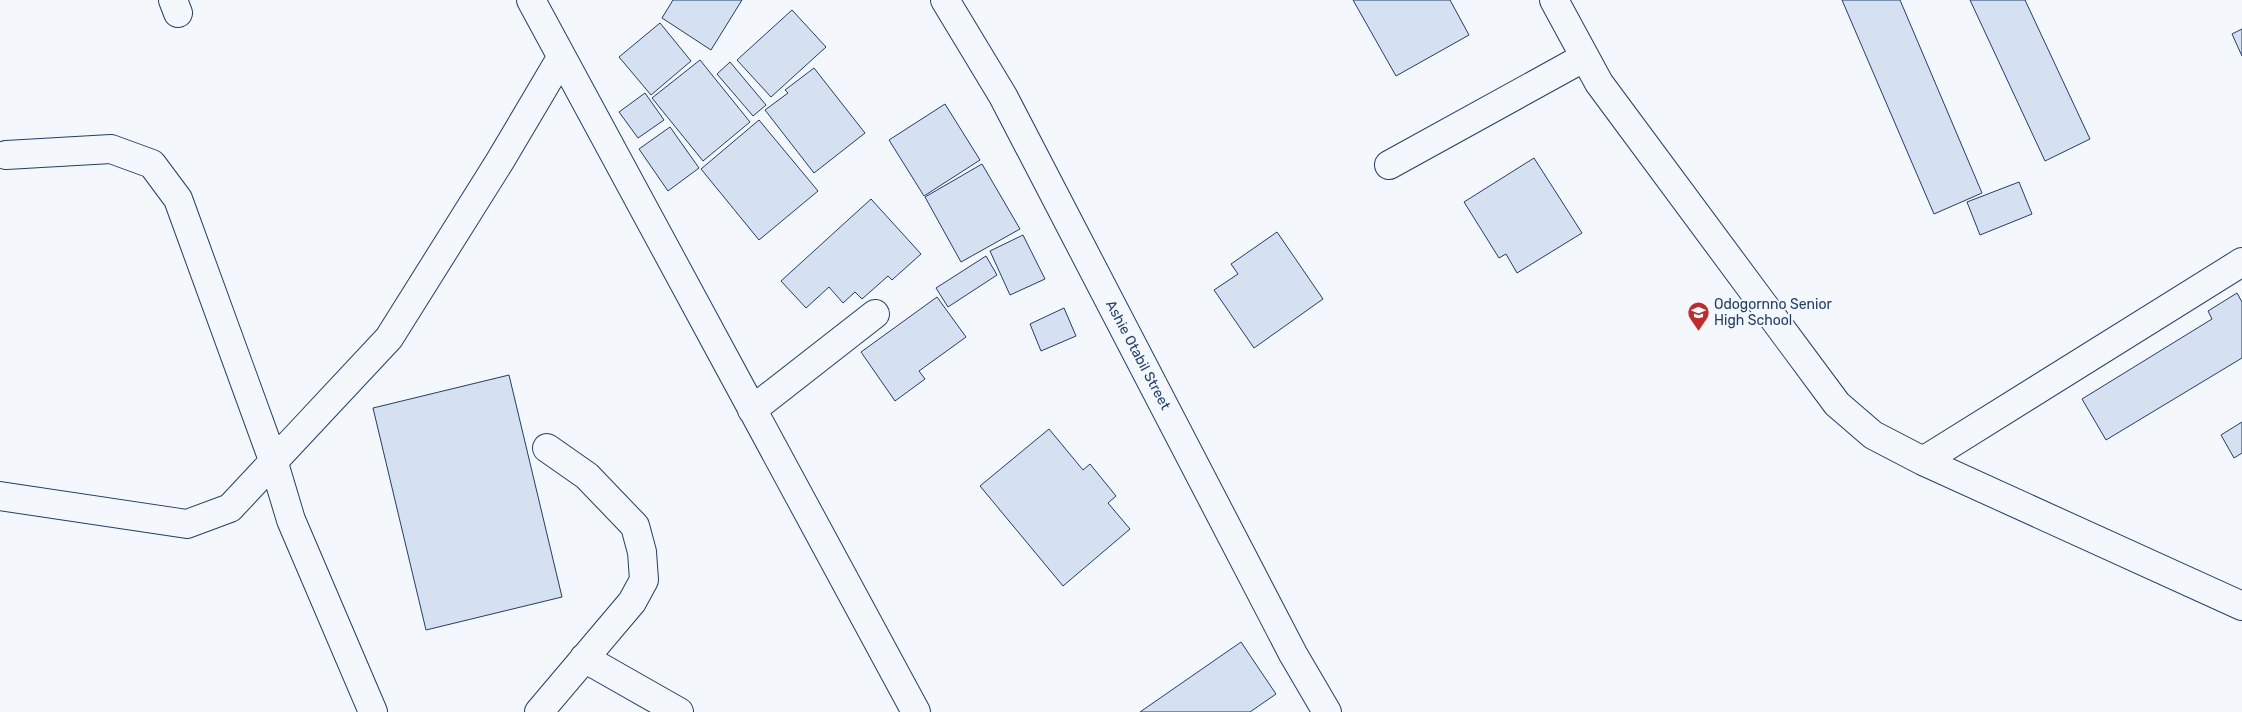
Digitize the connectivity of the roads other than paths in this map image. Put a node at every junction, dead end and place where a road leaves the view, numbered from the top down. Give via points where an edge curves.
1 (531, 0) edge
2 (945, 0) edge
3 (1554, 0) edge
4 (1584, 57) junction
5 (561, 58) junction
6 (6, 155) dead end
7 (1389, 165) dead end
8 (2242, 262) edge
9 (875, 314) dead end
10 (752, 410) junction
11 (547, 448) dead end
12 (273, 460) junction
13 (1923, 461) junction
14 (0, 496) edge
15 (2242, 606) edge
16 (584, 658) junction
17 (373, 712) edge
18 (539, 712) edge
19 (679, 712) edge
20 (916, 712) edge
21 (1327, 712) edge

1 - 5 street
2 - 21 street, Ashie Otabil Street via 1003,96 1289,646
3 - 4 street
4 - 7 street
4 - 13 street via 1599,83 1837,404 1873,435
5 - 10 street
5 - 12 street via 389,338
6 - 12 street via 111,149 152,164 178,199
8 - 13 street
9 - 10 street
10 - 20 street
11 - 16 street via 587,476 635,526 642,552 644,580 632,602
12 - 14 street via 230,508 187,524
12 - 17 street via 291,520
13 - 15 street
16 - 18 street
16 - 19 street

